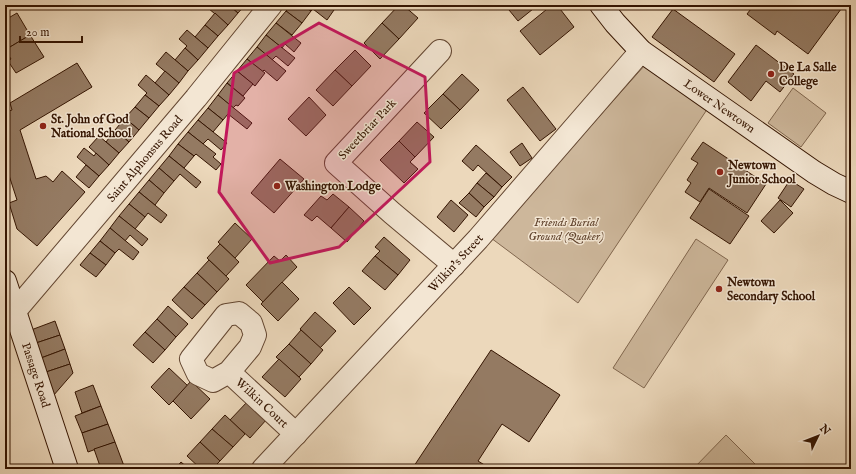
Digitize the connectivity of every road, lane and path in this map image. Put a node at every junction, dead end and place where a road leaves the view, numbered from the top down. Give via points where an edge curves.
1 (272, 5) edge
2 (600, 5) edge
3 (440, 51) dead end
4 (642, 51) junction
5 (851, 192) edge
6 (454, 265) junction
7 (5, 281) edge
8 (15, 311) junction
9 (229, 372) dead end
10 (296, 434) junction
11 (67, 469) edge
12 (264, 469) edge

1 - 8 street, Saint Alphonsus Road
2 - 4 street, Lower Newtown
3 - 6 street, Sweetbriar Park via 336,163
4 - 5 street, Lower Newtown via 814,172
4 - 6 street, Wilkin's Street
6 - 10 street, Wilkin's Street
7 - 8 street, Passage Road
8 - 11 street, Passage Road
9 - 10 street, Wilkin Court
10 - 12 street, Wilkin's Street

